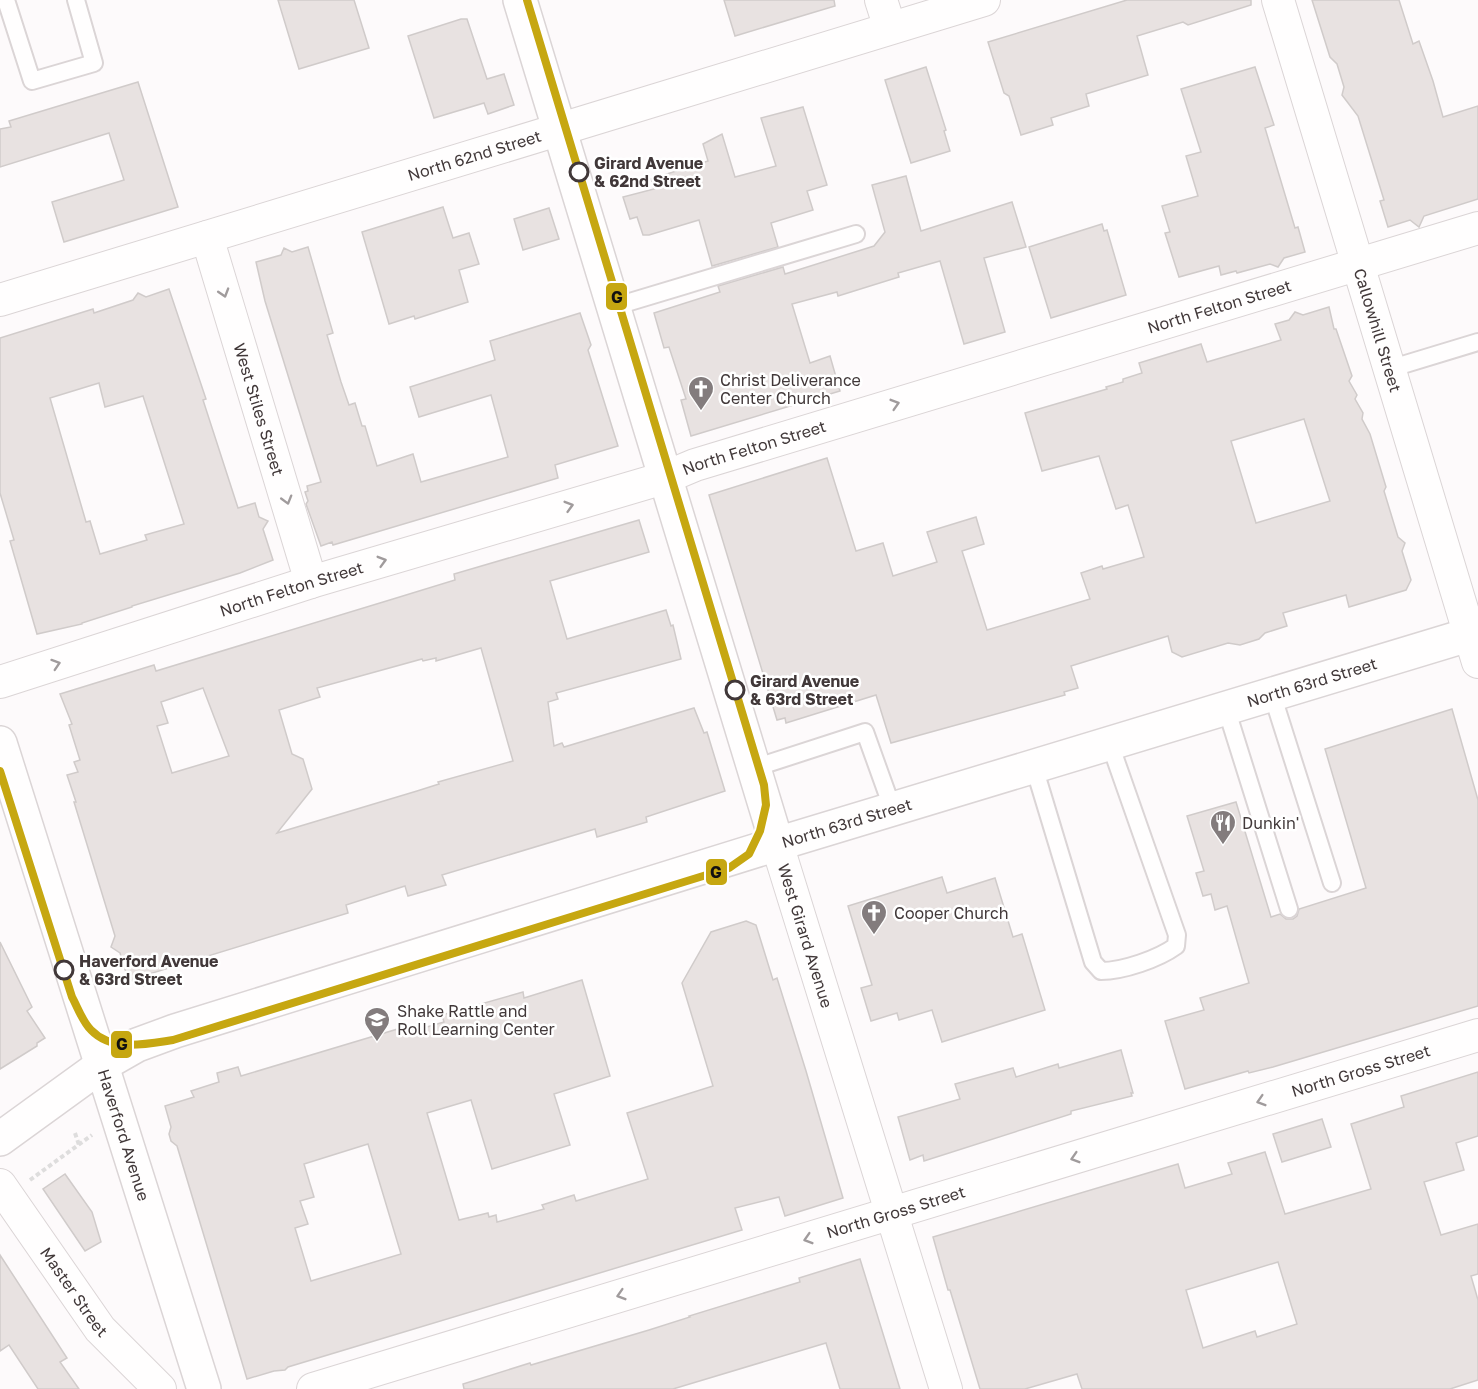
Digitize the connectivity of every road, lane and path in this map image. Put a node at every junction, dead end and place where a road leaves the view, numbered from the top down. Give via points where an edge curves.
1 (6, 0) edge
2 (76, 0) edge
3 (520, 0) edge
4 (984, 0) edge
5 (1278, 0) edge
6 (886, 14) edge
7 (559, 130) junction
8 (1478, 228) edge
9 (856, 234) dead end
10 (207, 237) junction
11 (1358, 265) junction
12 (0, 300) edge
13 (613, 307) junction
14 (1478, 342) edge
15 (1389, 369) junction
16 (664, 478) junction
17 (311, 582) junction
18 (1475, 642) edge
19 (0, 682) edge
20 (1272, 694) junction
21 (1226, 708) junction
22 (0, 743) edge
23 (1110, 744) junction
24 (1034, 767) junction
25 (754, 768) junction
26 (893, 810) junction
27 (777, 844) junction
28 (1332, 883) dead end
29 (1289, 909) dead end
30 (1478, 1035) edge
31 (102, 1065) junction
32 (75, 1133) dead end
33 (93, 1135) dead end
34 (0, 1139) edge
35 (79, 1145) junction
36 (12, 1185) edge
37 (892, 1213) junction
38 (160, 1389) edge
39 (204, 1389) edge
40 (313, 1389) edge
41 (946, 1389) edge

1 - 2 lane via 32,81 94,63
3 - 7 main road, West Girard Avenue
4 - 6 street, North 62nd Street
5 - 11 street, Callowhill Street
6 - 7 street, North 62nd Street
7 - 10 street, North 62nd Street
7 - 13 main road, West Girard Avenue
8 - 11 street, North Felton Street
9 - 13 lane
10 - 12 street, North 62nd Street
10 -> 17 street, West Stiles Street
11 - 15 street, Callowhill Street
16 -> 11 street, North Felton Street via 694,465
13 - 16 main road, West Girard Avenue
14 - 15 lane
15 - 18 street, Callowhill Street
17 -> 16 street, North Felton Street
16 - 25 main road, West Girard Avenue
19 -> 17 street, North Felton Street
18 - 20 main road, North 63rd Street
20 - 21 main road, North 63rd Street
20 - 28 lane
21 - 23 main road, North 63rd Street
21 - 29 lane
22 - 31 main road, Haverford Avenue
23 - 24 main road, North 63rd Street
23 - 24 lane via 1177,935 1176,946 1167,953 1115,971 1101,971 1093,962
24 - 26 main road, North 63rd Street
25 - 26 lane via 865,732
25 - 27 main road, West Girard Avenue
26 - 27 main road, North 63rd Street
27 - 31 main road, North 63rd Street via 175,1030
27 - 37 street, West Girard Avenue
30 -> 37 street, North Gross Street
31 - 34 main road, North 63rd Street
31 - 39 main road, Haverford Avenue
32 - 35 path
33 - 35 path
35 - 36 path
36 - 38 street, Master Street via 100,1329
37 -> 40 street, North Gross Street
37 - 41 street, West Girard Avenue

